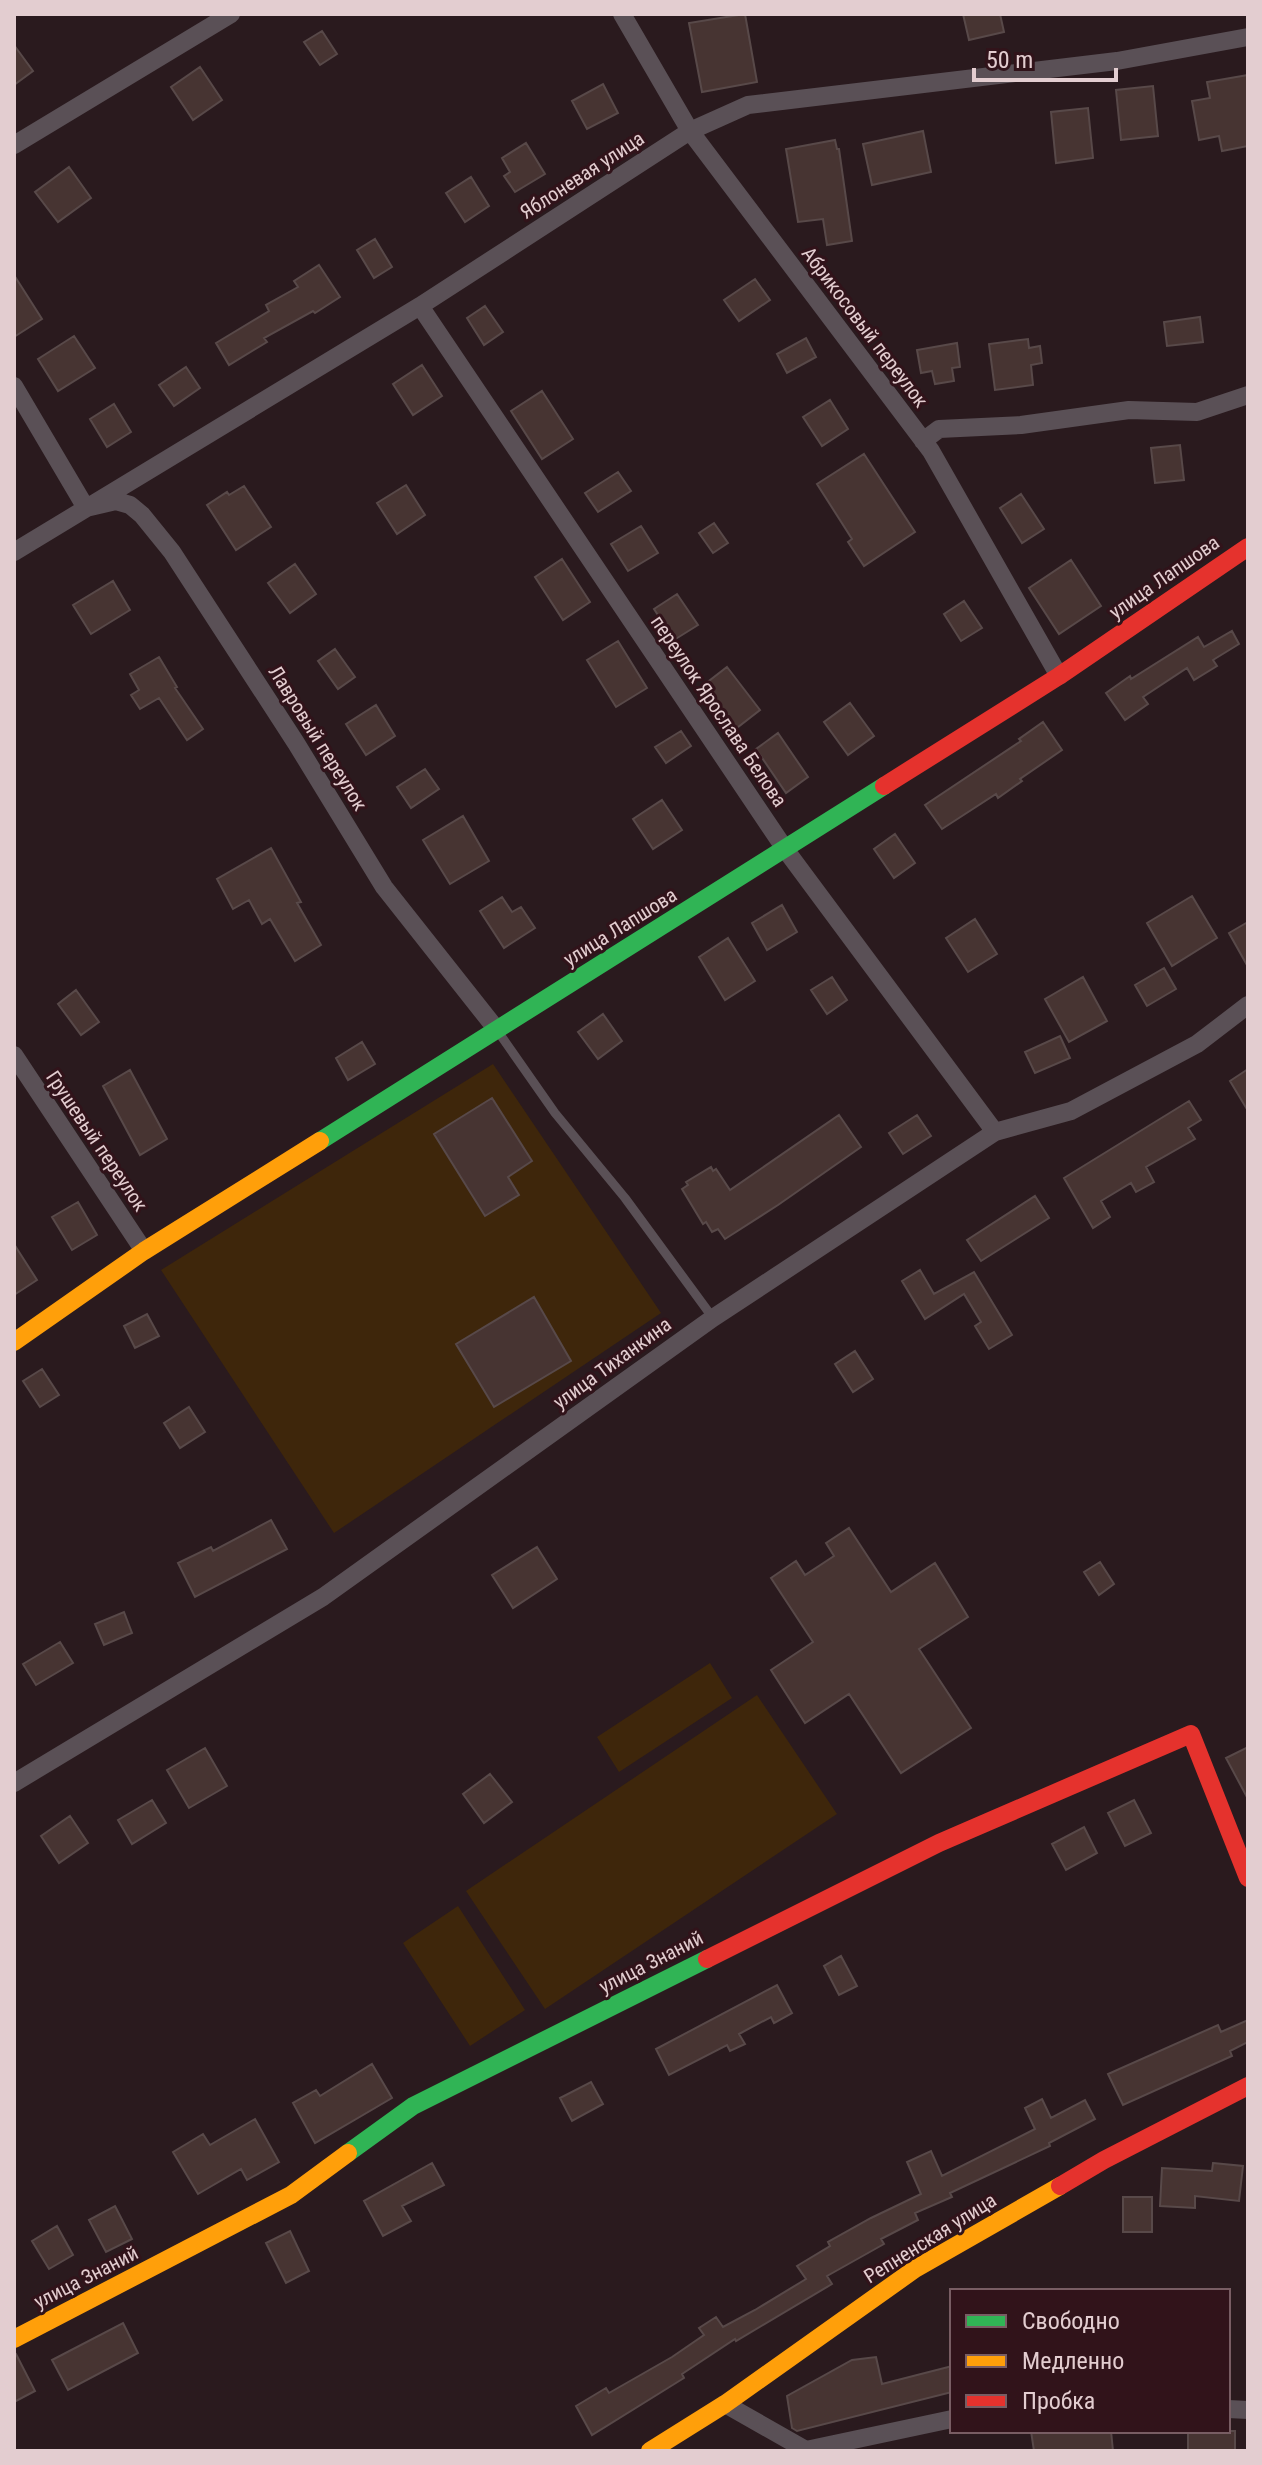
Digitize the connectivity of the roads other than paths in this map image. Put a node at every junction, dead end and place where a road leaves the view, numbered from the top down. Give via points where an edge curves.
1 (231, 14) edge
2 (622, 14) edge
3 (1248, 37) edge
4 (690, 131) junction
5 (14, 145) edge
6 (420, 306) junction
7 (14, 386) edge
8 (1248, 395) edge
9 (923, 441) junction
10 (86, 508) junction
11 (1248, 547) edge
12 (14, 552) edge
13 (1059, 676) junction
14 (785, 849) junction
15 (1248, 1005) edge
16 (497, 1030) junction
17 (14, 1055) edge
18 (995, 1132) junction
19 (144, 1251) junction
20 (713, 1318) junction
21 (14, 1342) edge
22 (14, 1783) edge
23 (1248, 1878) edge
24 (1248, 2086) edge
25 (14, 2339) edge
26 (725, 2404) junction
27 (950, 2419) edge
28 (650, 2451) edge

1 - 5 street
2 - 4 street, Абрикосовый переулок
3 - 4 street, Яблоневая улица via 1117,61 748,105
4 - 6 street, Яблоневая улица
4 - 9 street, Абрикосовый переулок
6 - 10 street, Яблоневая улица
6 - 14 street, переулок Ярослава Белова
7 - 10 street
8 - 9 street via 1197,412 1129,410 1021,425 939,429
9 - 13 street, Абрикосовый переулок
10 - 12 street, Яблоневая улица
10 - 16 street, Лавровый переулок via 116,501 130,505 172,552 384,887
11 - 13 street, улица Лапшова
13 - 14 street, улица Лапшова
14 - 16 street, улица Лапшова
14 - 18 street, переулок Ярослава Белова
15 - 18 street, улица Тиханкина via 1197,1044 1071,1111
16 - 19 street, улица Лапшова
16 - 20 lane
17 - 19 street, Грушевый переулок
18 - 20 street, улица Тиханкина
19 - 21 street, улица Лапшова
20 - 22 street, улица Тиханкина via 323,1597
23 - 25 street, улица Знаний via 1191,1734 939,1843 413,2106 291,2195
24 - 26 street, Репненская улица via 1104,2160 915,2269
26 - 27 street via 806,2450
26 - 28 street, Репненская улица

